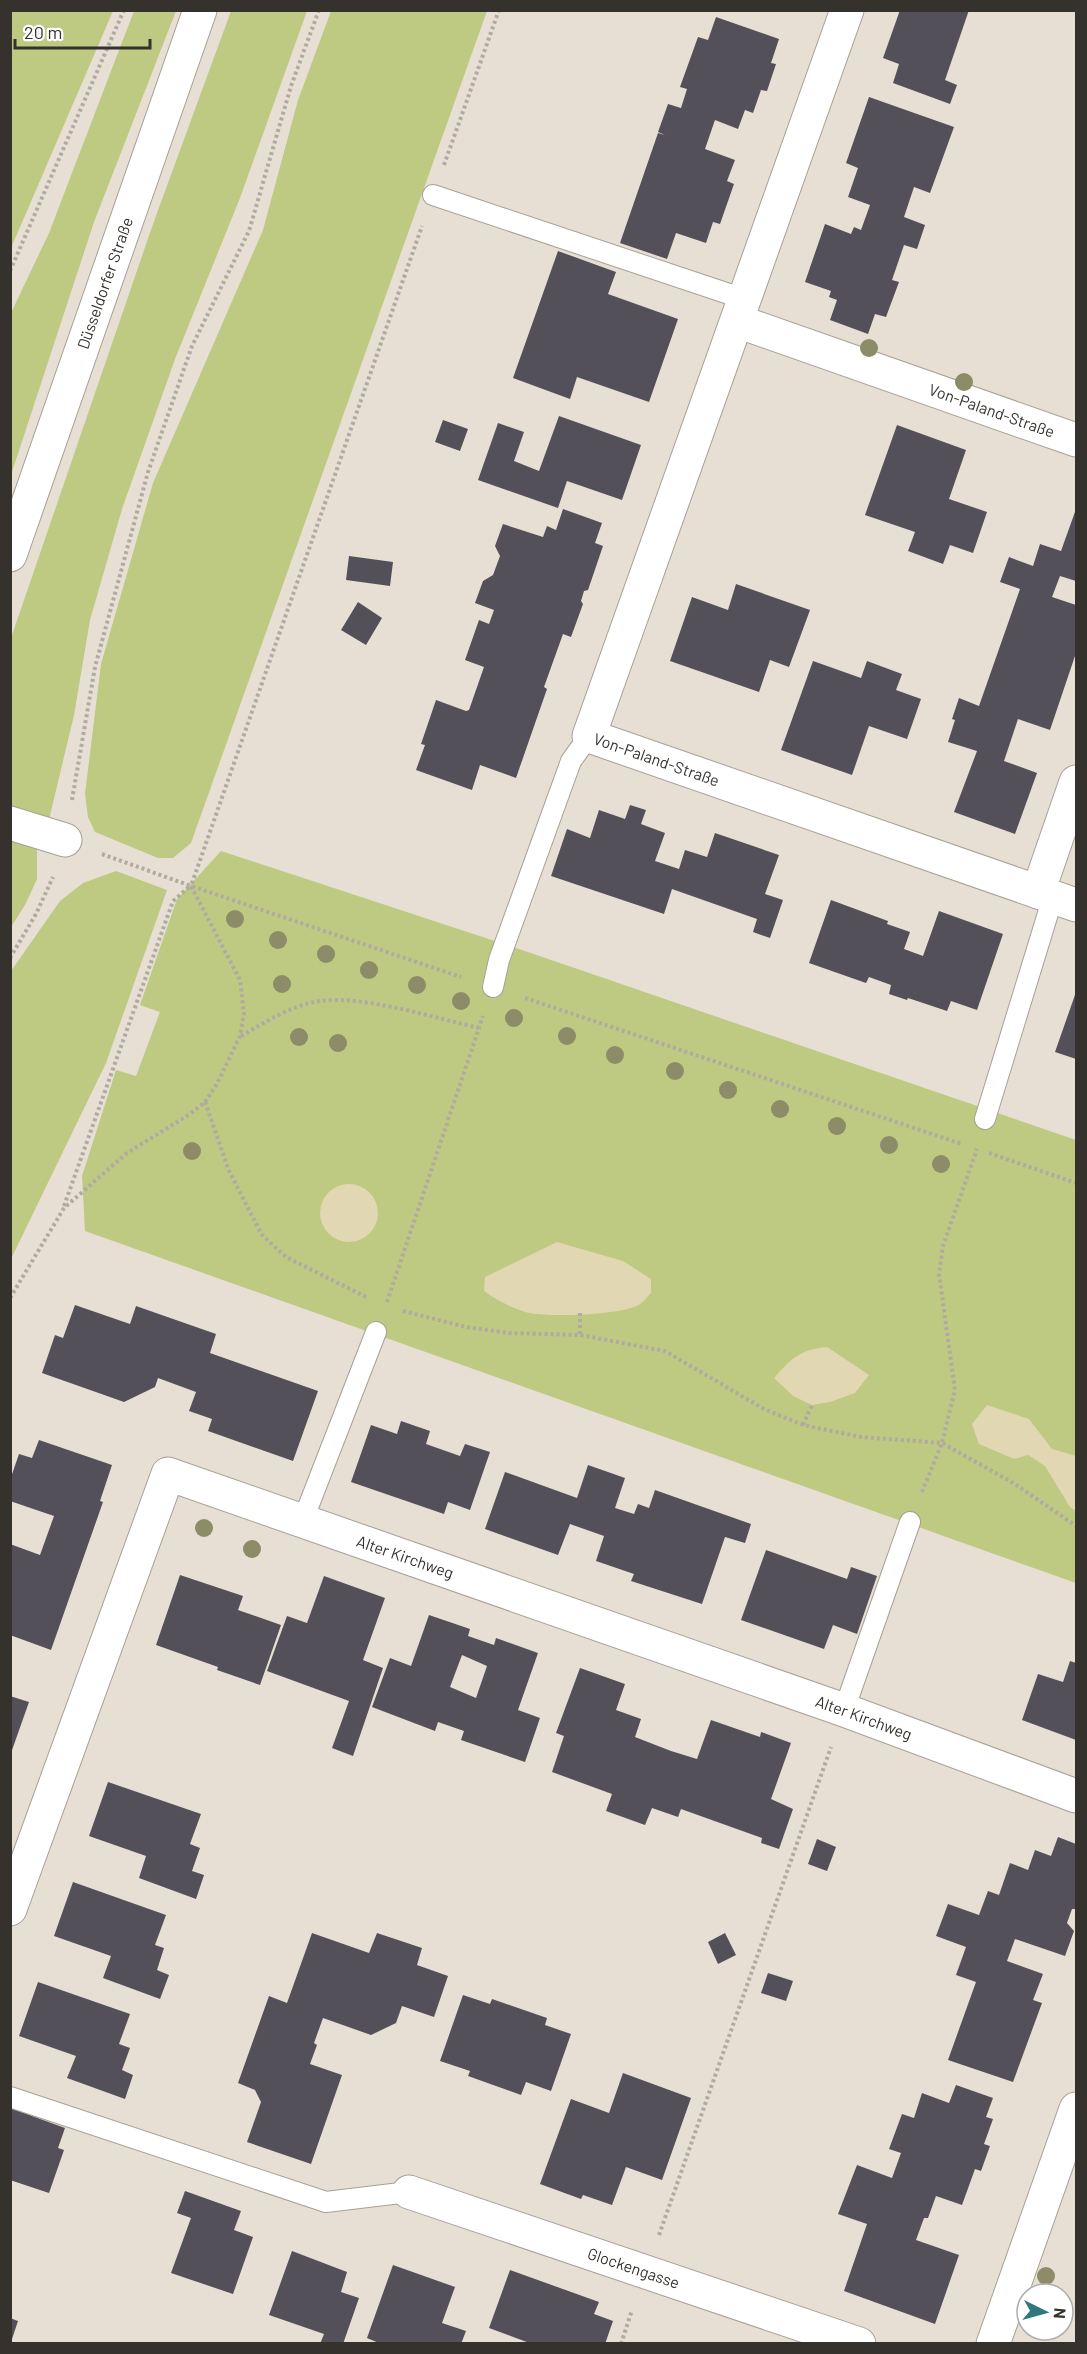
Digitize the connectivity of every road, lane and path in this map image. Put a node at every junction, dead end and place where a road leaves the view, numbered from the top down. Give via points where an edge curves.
1 (124, 10) edge
2 (200, 10) edge
3 (319, 10) edge
4 (499, 10) edge
5 (847, 10) edge
6 (433, 195) junction
7 (10, 271) edge
8 (740, 310) junction
9 (1077, 440) edge
10 (10, 555) edge
11 (589, 736) junction
12 (1077, 782) edge
13 (10, 823) edge
14 (65, 840) junction
15 (191, 886) junction
16 (1056, 898) edge
17 (10, 958) edge
18 (493, 987) junction
19 (478, 1028) junction
20 (240, 1036) junction
21 (205, 1102) junction
22 (985, 1119) joint
23 (977, 1149) junction
24 (1077, 1183) edge
25 (64, 1208) junction
26 (10, 1298) edge
27 (386, 1306) junction
28 (580, 1313) dead end
29 (376, 1332) joint
30 (580, 1335) junction
31 (812, 1405) dead end
32 (803, 1425) junction
33 (942, 1443) junction
34 (303, 1520) junction
35 (910, 1522) joint
36 (1077, 1526) edge
37 (844, 1710) junction
38 (1077, 1796) edge
39 (10, 1909) edge
40 (10, 2097) edge
41 (1077, 2109) edge
42 (409, 2192) joint
43 (646, 2272) junction
44 (621, 2343) edge
45 (859, 2343) edge
46 (993, 2343) edge

1 - 7 path
2 - 10 street, Düsseldorfer Straße
3 - 14 path via 291,86 249,231 192,346 148,472 95,666
4 - 6 path
5 - 8 street, Von-Paland-Straße
6 - 8 lane
6 - 15 path
8 - 9 street, Von-Paland-Straße
8 - 11 street, Von-Paland-Straße
11 - 16 street, Von-Paland-Straße
11 - 18 lane via 571,761 499,960
12 - 16 street
13 - 14 street
14 - 15 path
14 - 17 path via 49,889
15 - 18 path
15 - 20 path via 240,980 244,1014
15 - 25 path via 173,901
16 - 22 lane
18 - 19 path
18 - 23 path
19 - 20 path via 369,1003 328,1000 282,1012
19 - 27 path
20 - 21 path
21 - 25 path via 127,1153
21 - 27 path via 229,1171 262,1235 286,1257
22 - 23 path
23 - 24 path
23 - 33 path via 943,1246 939,1274 955,1390
25 - 26 path
27 - 29 path
27 - 30 path via 466,1327
28 - 30 path
29 - 34 lane
30 - 32 path via 665,1351 765,1409
31 - 32 path
32 - 33 path via 861,1437
33 - 35 path
33 - 36 path via 1015,1484
34 - 37 street, Alter Kirchweg
34 - 39 street, Alter Kirchweg via 168,1474
35 - 37 lane
37 - 38 street, Alter Kirchweg
37 - 43 path
40 - 42 lane via 326,2202
41 - 46 street
42 - 43 street, Glockengasse
43 - 44 path
43 - 45 street, Glockengasse

